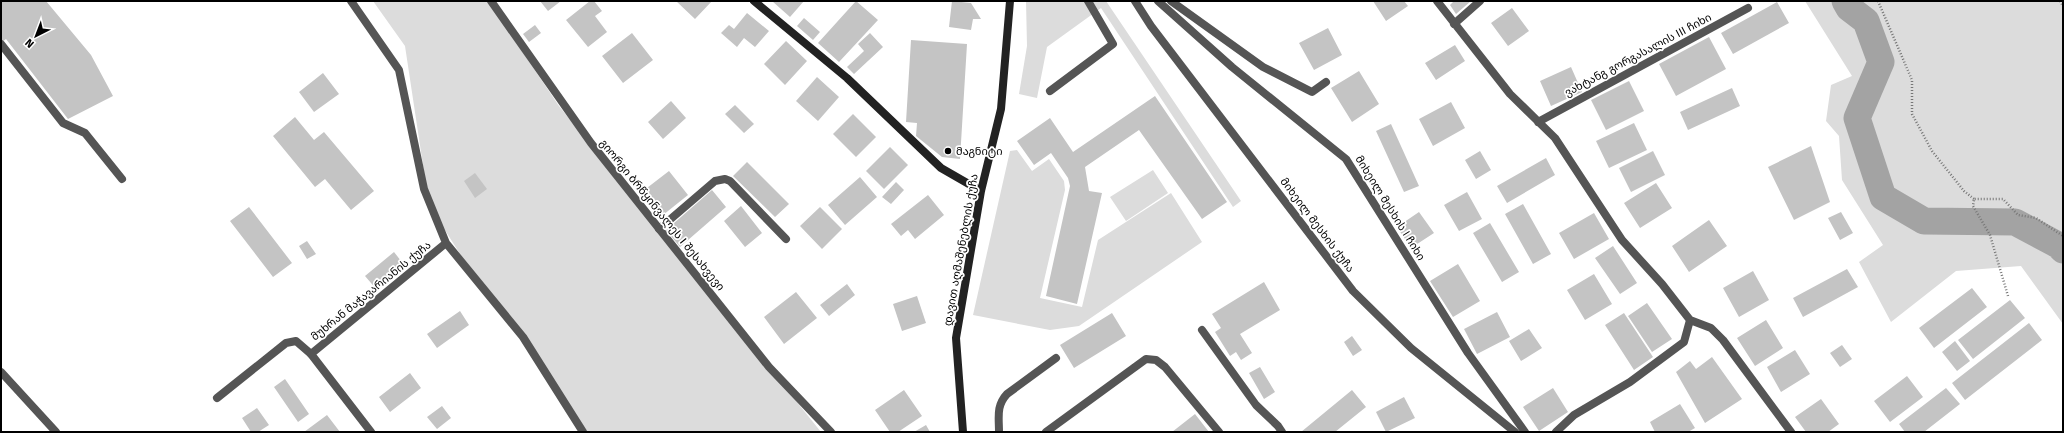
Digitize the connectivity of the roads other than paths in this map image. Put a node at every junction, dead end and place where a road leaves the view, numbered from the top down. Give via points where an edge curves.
1 (351, 1) edge
2 (491, 1) edge
3 (754, 1) edge
4 (1010, 1) edge
5 (1088, 1) edge
6 (1135, 1) edge
7 (1158, 1) edge
8 (1171, 1) edge
9 (1437, 1) edge
10 (1480, 1) edge
11 (1748, 8) dead end
12 (1454, 24) junction
13 (1, 44) edge
14 (1326, 82) dead end
15 (1050, 91) dead end
16 (1538, 122) junction
17 (122, 179) dead end
18 (981, 191) junction
19 (659, 229) junction
20 (786, 239) dead end
21 (446, 243) junction
22 (1690, 320) junction
23 (1202, 330) dead end
24 (311, 354) junction
25 (1056, 358) dead end
26 (1, 372) edge
27 (217, 398) dead end
28 (56, 432) edge
29 (371, 432) edge
30 (583, 432) edge
31 (831, 432) edge
32 (963, 432) edge
33 (999, 432) edge
34 (1046, 432) edge
35 (1219, 432) edge
36 (1282, 432) edge
37 (1515, 432) edge
38 (1525, 432) edge
39 (1556, 432) edge
40 (1790, 432) edge

1 - 21 street via 399,70 424,189
2 - 19 street, გიორგი ბრწყინვალეს I შესახვევი via 591,143
3 - 18 street via 847,78 941,168
4 - 18 street, დავით აღმაშენებლის ქუჩა via 1002,109
5 - 15 street via 1113,44
6 - 37 street, მიხეილ მესხის ქუჩა via 1151,26 1353,290 1411,348
7 - 38 street, მიხეილ მესხის I ჩიხი via 1232,67 1346,159 1468,353
8 - 14 street via 1264,67 1312,92
9 - 12 street
10 - 12 street
11 - 16 street, ვახტანგ გორგასალის III ჩიხი
12 - 16 street via 1510,94
13 - 17 street via 64,123 85,133
16 - 22 street via 1555,138 1622,240
18 - 32 street, დავით აღმაშენებლის ქუჩა via 956,338
19 - 20 street via 715,180 725,179 730,181
19 - 31 street, გიორგი ბრწყინვალეს I შესახვევი via 769,367
21 - 24 street, მუხრან მაჭავარიანის ქუჩა
21 - 30 street via 523,337
22 - 39 street via 1684,342 1630,382 1574,415
22 - 40 street via 1711,328 1723,340
23 - 36 street via 1256,405
24 - 27 street via 296,342 286,343
24 - 29 street, მუხრან მაჭავარიანის ქუჩა
25 - 33 street via 1001,401 998,407
26 - 28 street
34 - 35 street via 1146,359 1156,360 1165,367

